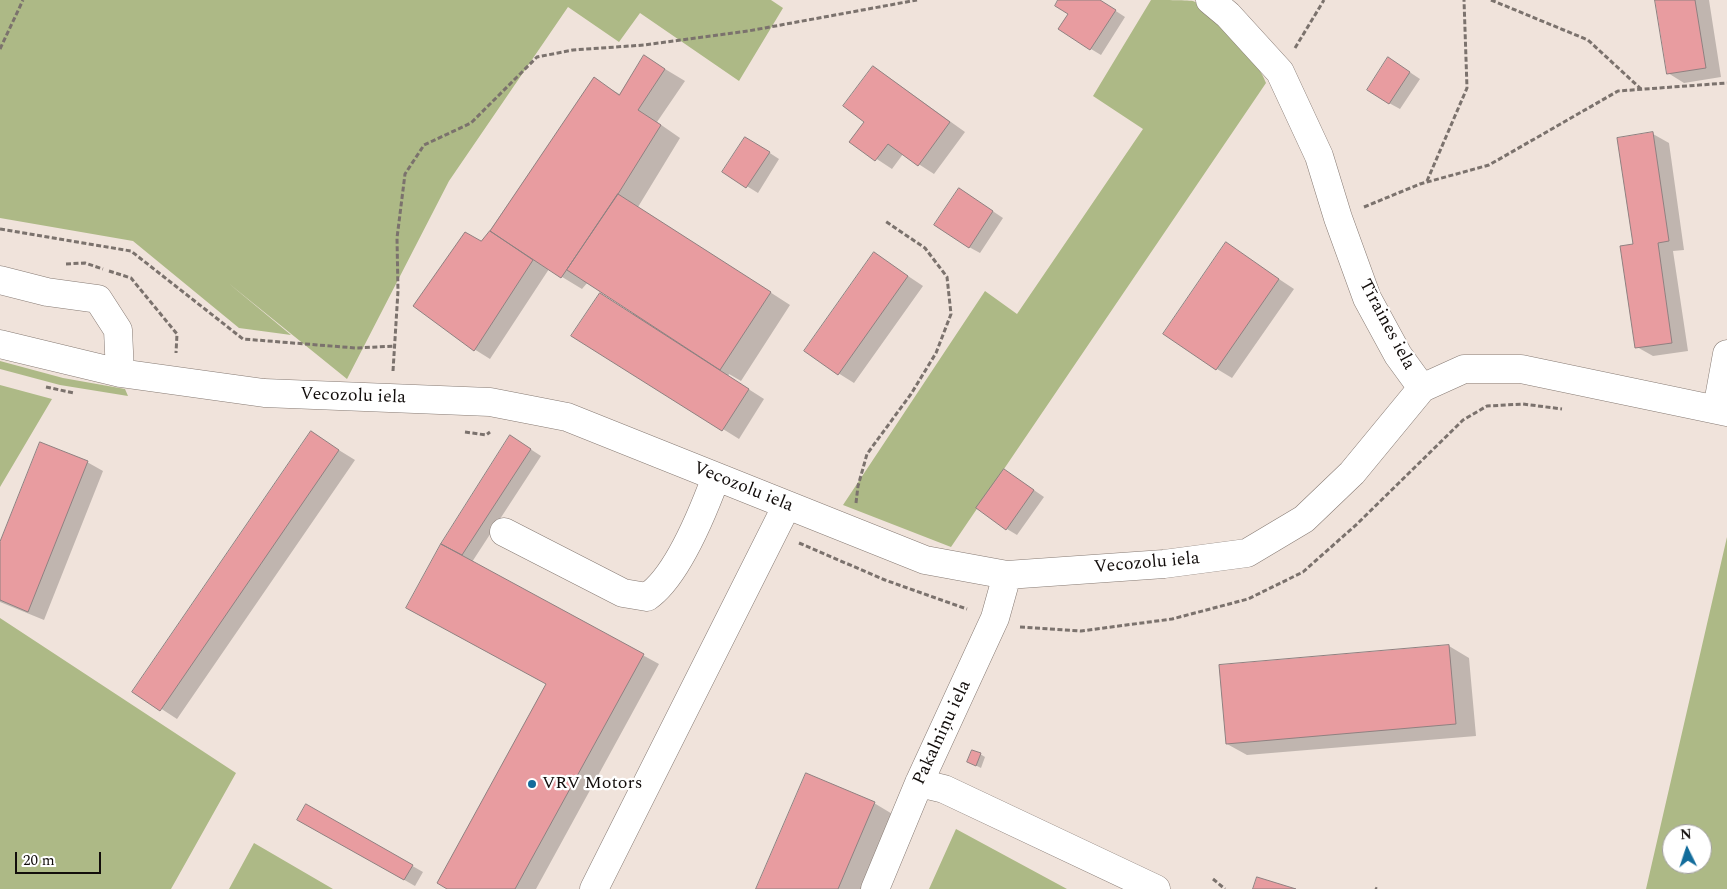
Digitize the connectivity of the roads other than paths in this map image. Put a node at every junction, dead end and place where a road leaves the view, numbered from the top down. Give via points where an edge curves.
1 (1210, 0) edge
2 (0, 280) edge
3 (0, 344) edge
4 (1727, 354) edge
5 (120, 373) junction
6 (1422, 388) junction
7 (1722, 411) edge
8 (716, 477) junction
9 (787, 505) junction
10 (504, 532) dead end
11 (1007, 575) junction
12 (920, 783) junction
13 (594, 889) edge
14 (875, 889) edge
15 (1156, 889) edge

1 - 6 street, Tīraines iela via 1280,72 1319,156 1367,298 1398,356
2 - 5 street via 47,292 98,298 118,330
3 - 5 street, Vecozolu iela
4 - 7 street, Tīraines iela
5 - 8 street, Vecozolu iela via 264,393 490,402 567,417
6 - 7 street, Tīraines iela via 1464,369 1521,369
6 - 11 street, Vecozolu iela via 1352,473 1311,512 1247,553 1164,564
8 - 9 street, Vecozolu iela
8 - 10 street via 683,551 659,589 647,597 623,594
9 - 11 street, Vecozolu iela via 926,560
9 - 13 street
11 - 12 street, Pakalniņu iela via 995,618
12 - 14 street, Pakalniņu iela
12 - 15 street via 944,789

